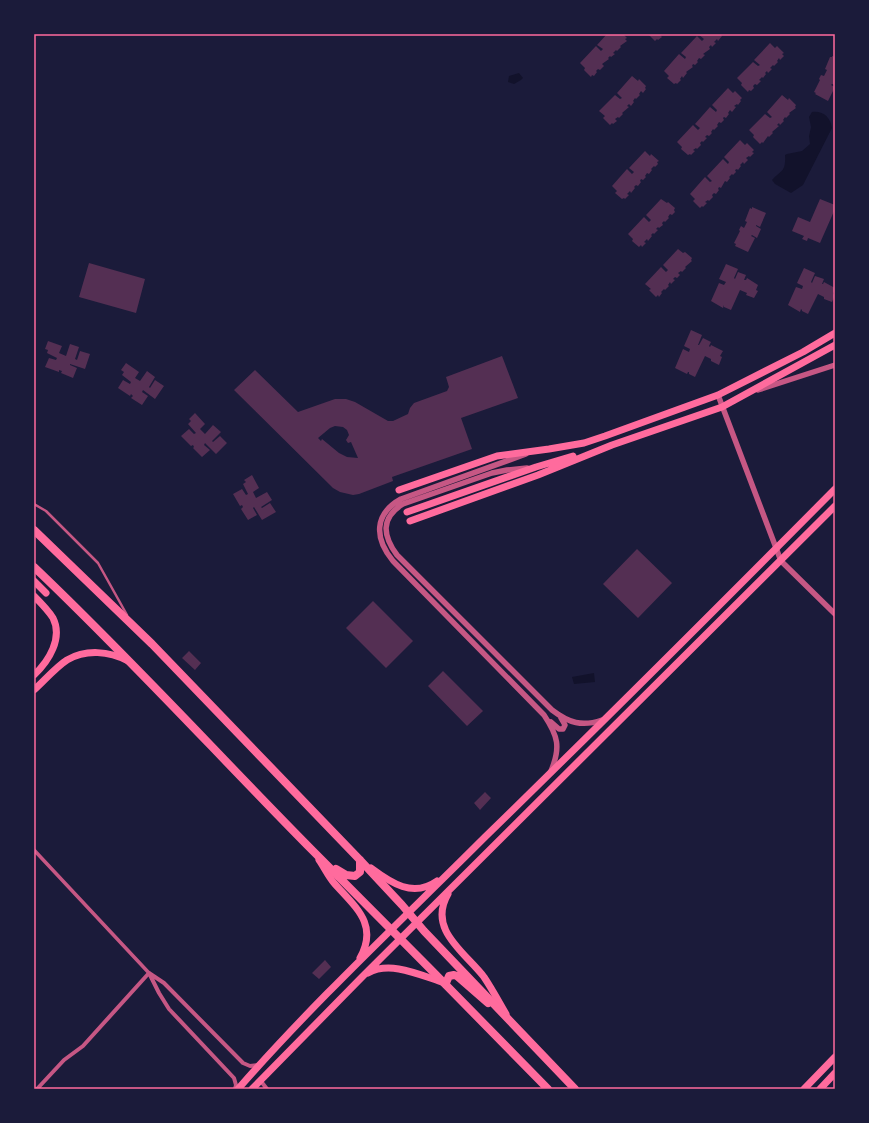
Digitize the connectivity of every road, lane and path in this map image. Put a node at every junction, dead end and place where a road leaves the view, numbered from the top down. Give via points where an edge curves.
1 (835, 333) edge
2 (835, 338) edge
3 (825, 339) junction
4 (835, 345) edge
5 (835, 364) edge
6 (750, 392) junction
7 (718, 395) junction
8 (722, 407) junction
9 (612, 445) junction
10 (536, 451) junction
11 (536, 467) junction
12 (835, 489) edge
13 (399, 490) dead end
14 (34, 504) edge
15 (835, 506) edge
16 (407, 512) dead end
17 (410, 521) dead end
18 (34, 530) edge
19 (776, 548) junction
20 (781, 561) junction
21 (34, 566) edge
22 (34, 581) edge
23 (46, 593) dead end
24 (34, 596) edge
25 (835, 614) edge
26 (133, 626) junction
27 (132, 663) junction
28 (34, 674) edge
29 (34, 690) edge
30 (557, 714) junction
31 (544, 715) junction
32 (603, 720) junction
33 (550, 773) junction
34 (34, 850) edge
35 (313, 851) junction
36 (360, 860) junction
37 (328, 865) junction
38 (453, 869) junction
39 (457, 882) junction
40 (409, 913) junction
41 (417, 922) junction
42 (391, 930) junction
43 (400, 939) junction
44 (355, 966) junction
45 (149, 973) junction
46 (363, 976) junction
47 (446, 984) junction
48 (510, 1021) junction
49 (835, 1057) edge
50 (259, 1065) junction
51 (835, 1073) edge
52 (260, 1080) junction
53 (37, 1089) edge
54 (236, 1089) edge
55 (252, 1089) edge
56 (267, 1089) edge
57 (548, 1089) edge
58 (575, 1089) edge
59 (804, 1089) edge
60 (820, 1089) edge

1 - 3 main road
2 - 3 street
3 - 7 main road
4 - 6 main road
5 - 6 street
6 - 8 main road
7 - 8 street
7 - 10 main road via 593,440
8 - 9 main road
8 - 19 street
9 - 11 main road
9 - 17 main road via 538,475
10 - 13 main road via 489,458
10 - 31 street via 401,499 386,511 379,531 382,544 393,561
11 - 16 main road
11 - 30 street via 492,473 403,504 391,515 386,531 389,543 397,556
12 - 19 main road
14 - 26 lane via 46,511 98,563
15 - 20 main road
18 - 26 highway
19 - 20 street
19 - 32 main road
20 - 25 street
20 - 39 main road
21 - 27 highway
22 - 23 main road
24 - 28 main road via 48,611 56,628 50,655
26 - 36 highway
27 - 29 main road via 102,652 81,654 66,660
27 - 35 highway
30 - 31 street via 565,724 561,729 555,727
30 - 32 street via 567,720 584,724
31 - 33 street via 554,731 558,746 556,760
32 - 33 main road
33 - 38 main road
34 - 45 street
35 - 37 highway
35 - 44 main road via 333,882 364,918 366,944
36 - 37 highway via 360,872 355,876 346,875
36 - 38 main road via 388,881 410,888 424,888
36 - 40 highway
37 - 42 highway
38 - 40 main road
39 - 41 main road
39 - 48 main road via 443,906 446,933 483,976
40 - 41 highway
40 - 42 main road
41 - 43 main road
41 - 48 highway
42 - 43 highway
42 - 44 main road
43 - 46 main road
43 - 47 highway
44 - 50 main road
45 - 50 street via 164,983 243,1063 250,1066
45 - 53 street via 83,1046 64,1060
45 - 54 street via 169,1009 234,1078
46 - 47 main road via 376,969 394,968
46 - 52 main road
47 - 48 highway via 449,976 457,976
47 - 57 highway
48 - 58 highway
49 - 59 main road
50 - 54 main road
51 - 60 main road
52 - 55 main road
52 - 56 street

